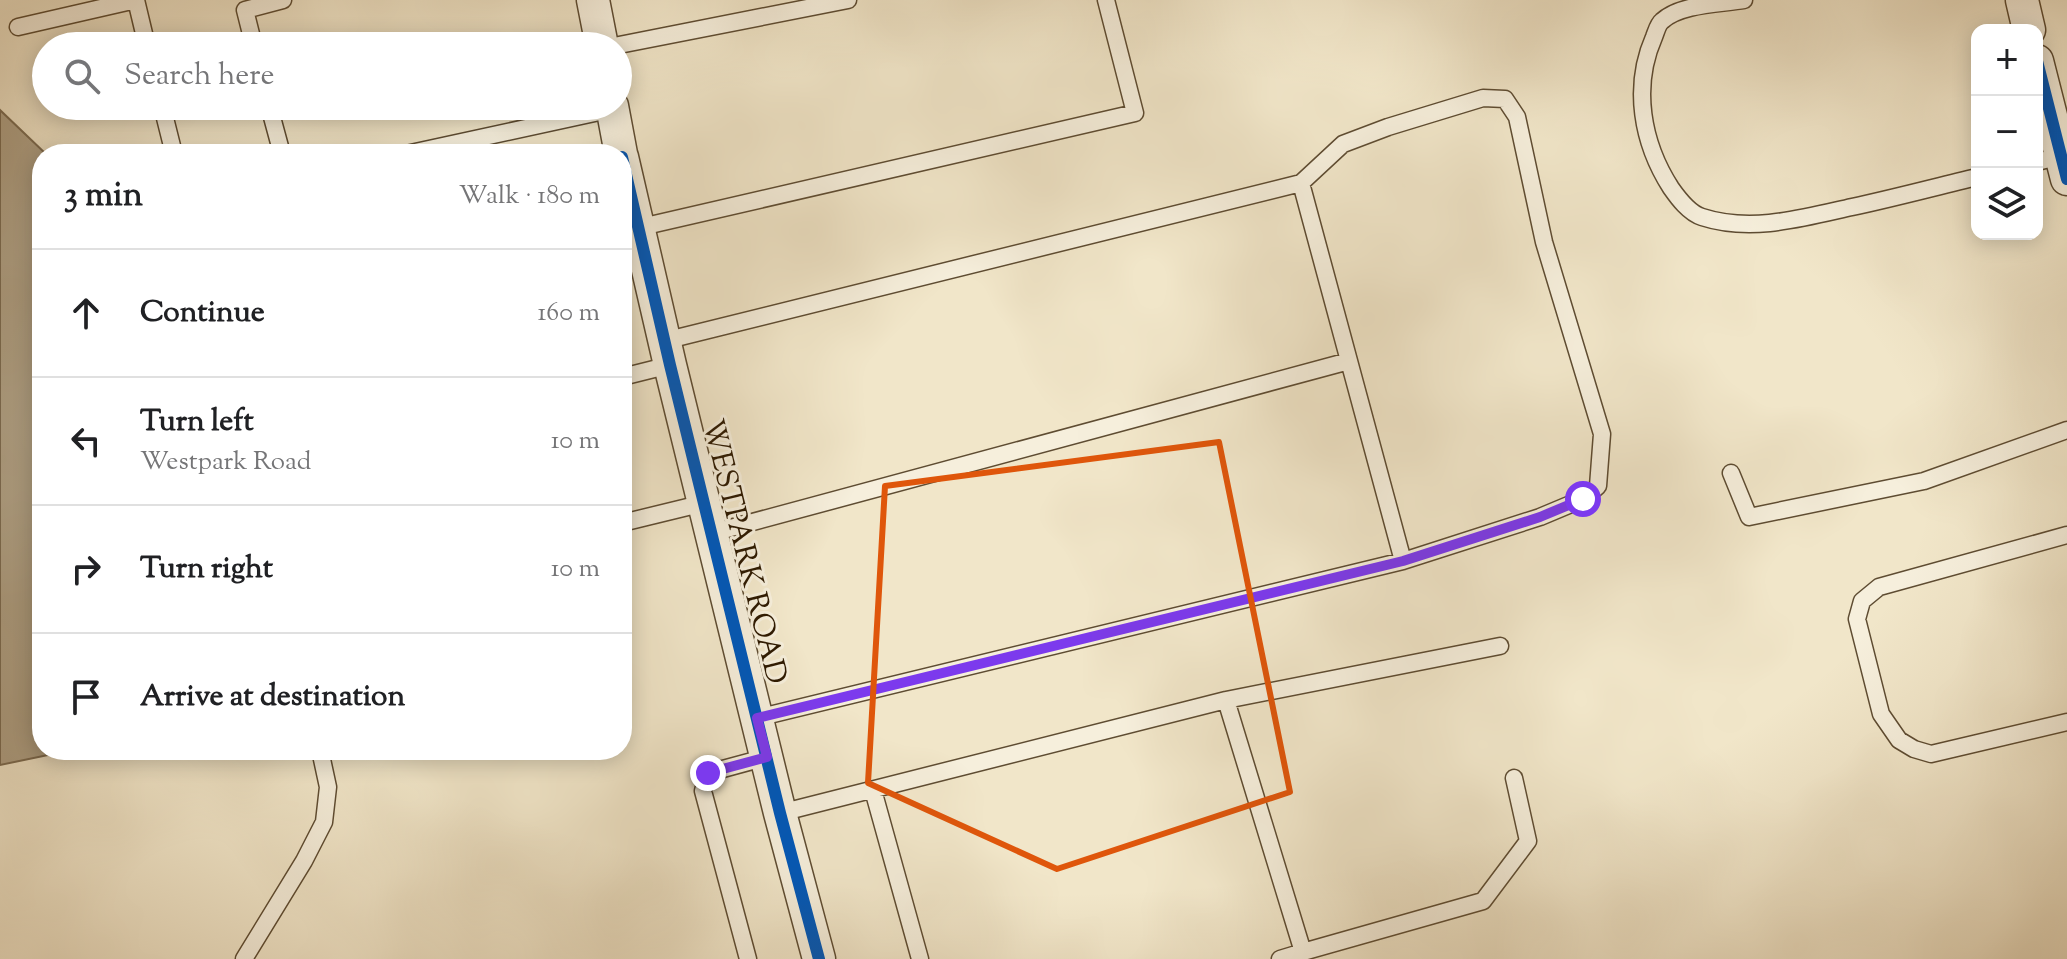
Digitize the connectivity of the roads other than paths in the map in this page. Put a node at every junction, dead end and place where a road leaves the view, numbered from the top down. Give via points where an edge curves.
1 (136, 0) edge
2 (283, 0) edge
3 (593, 0) edge
4 (848, 0) edge
5 (1106, 0) edge
6 (1744, 0) edge
7 (2022, 0) edge
8 (2028, 24) edge
9 (18, 27) dead end
10 (144, 32) edge
11 (250, 32) edge
12 (599, 32) edge
13 (632, 42) edge
14 (2043, 96) edge
15 (166, 120) edge
16 (273, 120) edge
17 (559, 120) edge
18 (615, 120) edge
19 (172, 144) edge
20 (279, 144) edge
21 (451, 144) edge
22 (619, 144) edge
23 (2055, 166) edge
24 (1971, 178) edge
25 (1301, 183) junction
26 (632, 206) edge
27 (637, 228) junction
28 (667, 353) junction
29 (1349, 361) junction
30 (632, 372) edge
31 (2067, 430) edge
32 (1731, 473) dead end
33 (708, 518) junction
34 (632, 522) edge
35 (2067, 535) edge
36 (1403, 561) junction
37 (1500, 646) dead end
38 (1226, 700) junction
39 (757, 718) junction
40 (2067, 722) edge
41 (767, 757) junction
42 (322, 760) edge
43 (1514, 778) dead end
44 (873, 790) junction
45 (780, 813) junction
46 (1303, 952) junction
47 (244, 959) edge
48 (748, 959) edge
49 (819, 959) edge
50 (920, 959) edge
51 (1280, 959) edge

1 - 9 lane
1 - 10 lane
2 - 11 lane via 245,10
3 - 12 street
4 - 13 lane
5 - 27 lane via 1135,113
6 - 24 lane via 1680,11 1661,21 1645,57 1641,99 1647,137 1661,172 1697,215 1756,224
7 - 8 street
14 - 23 street
15 - 19 lane
16 - 20 lane
17 - 21 lane
18 - 22 street, WESTPARK ROAD
25 - 28 lane
25 - 29 lane
25 - 36 lane via 1343,144 1388,127 1483,98 1505,99 1517,117 1544,242 1602,434 1598,486 1583,499 1540,517
26 - 27 street, WESTPARK ROAD
27 - 28 street, WESTPARK ROAD
28 - 30 lane
28 - 33 street, WESTPARK ROAD
29 - 33 lane
29 - 36 lane
31 - 32 lane via 1924,481 1749,517
33 - 34 lane
33 - 39 street, WESTPARK ROAD
35 - 40 lane via 1879,587 1862,601 1857,619 1881,714 1899,740 1914,749 1931,754
36 - 39 lane
37 - 38 lane
38 - 44 lane
38 - 46 lane
39 - 41 street, WESTPARK ROAD
41 - 45 street, WESTPARK ROAD
41 - 48 lane via 708,773 703,791
42 - 47 lane via 328,787 324,822
43 - 46 lane via 1528,841 1483,901
44 - 45 lane
44 - 50 lane
45 - 49 street, WESTPARK ROAD
46 - 51 lane

